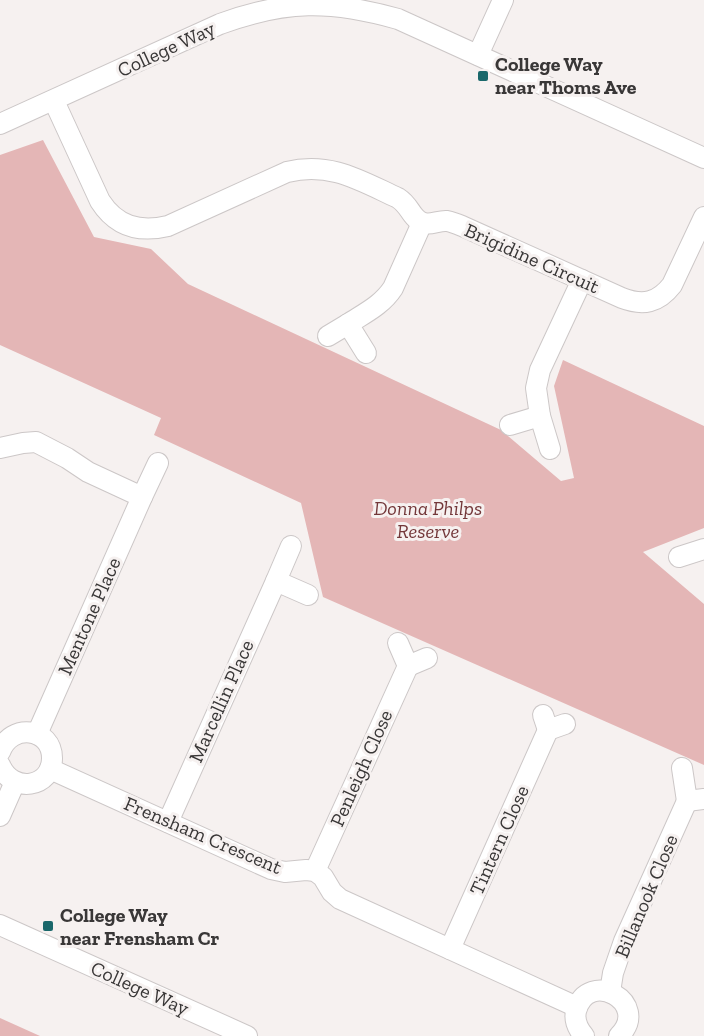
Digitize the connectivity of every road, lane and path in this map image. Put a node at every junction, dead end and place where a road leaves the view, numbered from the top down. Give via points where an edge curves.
1 (503, 0) edge
2 (478, 55) junction
3 (54, 101) junction
4 (0, 124) edge
5 (704, 158) edge
6 (704, 217) edge
7 (422, 223) junction
8 (582, 280) junction
9 (348, 324) junction
10 (328, 336) dead end
11 (366, 353) dead end
12 (540, 416) junction
13 (510, 425) dead end
14 (0, 448) edge
15 (550, 449) dead end
16 (158, 463) dead end
17 (142, 497) junction
18 (291, 546) dead end
19 (704, 549) edge
20 (679, 557) dead end
21 (276, 581) junction
22 (308, 595) dead end
23 (398, 643) dead end
24 (427, 658) dead end
25 (408, 666) junction
26 (552, 723) dead end
27 (37, 734) junction
28 (0, 750) edge
29 (0, 765) edge
30 (682, 768) dead end
31 (50, 769) junction
32 (15, 782) junction
33 (696, 800) edge
34 (0, 816) edge
35 (168, 822) junction
36 (315, 871) junction
37 (0, 925) edge
38 (450, 949) junction
39 (610, 992) junction
40 (577, 1006) junction
41 (629, 1033) edge
42 (248, 1036) edge
43 (584, 1036) edge

1 - 2 street
2 - 3 street, College Way via 379,12 322,1 291,3 247,12
2 - 5 street, College Way
3 - 4 street, College Way
3 - 7 street via 100,201 124,224 158,229 275,177 312,168 338,172 398,198
6 - 8 street, Brigidine Circuit via 677,277 658,299 634,302
7 - 8 street, Brigidine Circuit via 446,221 462,226
7 - 9 street via 389,294
8 - 12 street via 537,379
9 - 10 street
9 - 11 street
12 - 13 street
12 - 15 street
14 - 17 street via 36,442
16 - 17 street, Mentone Place
17 - 27 street, Mentone Place
18 - 21 street, Marcellin Place
19 - 20 street
21 - 22 street
21 - 35 street, Marcellin Place
23 - 25 street
24 - 25 street
25 - 36 street, Penleigh Close
26 - 38 street, Tintern Close
27 - 28 street via 19,732 4,742
27 - 31 street via 51,753
29 - 32 street
30 - 33 street, Billanook Close
31 - 32 street via 31,784
31 - 35 street, Frensham Crescent
32 - 34 street
33 - 39 street, Billanook Close via 624,941
35 - 36 street, Frensham Crescent via 278,871
36 - 38 street via 340,899
37 - 42 street, College Way
38 - 40 street
39 - 40 street via 594,991
39 - 41 street via 624,1002
40 - 43 street via 576,1023

